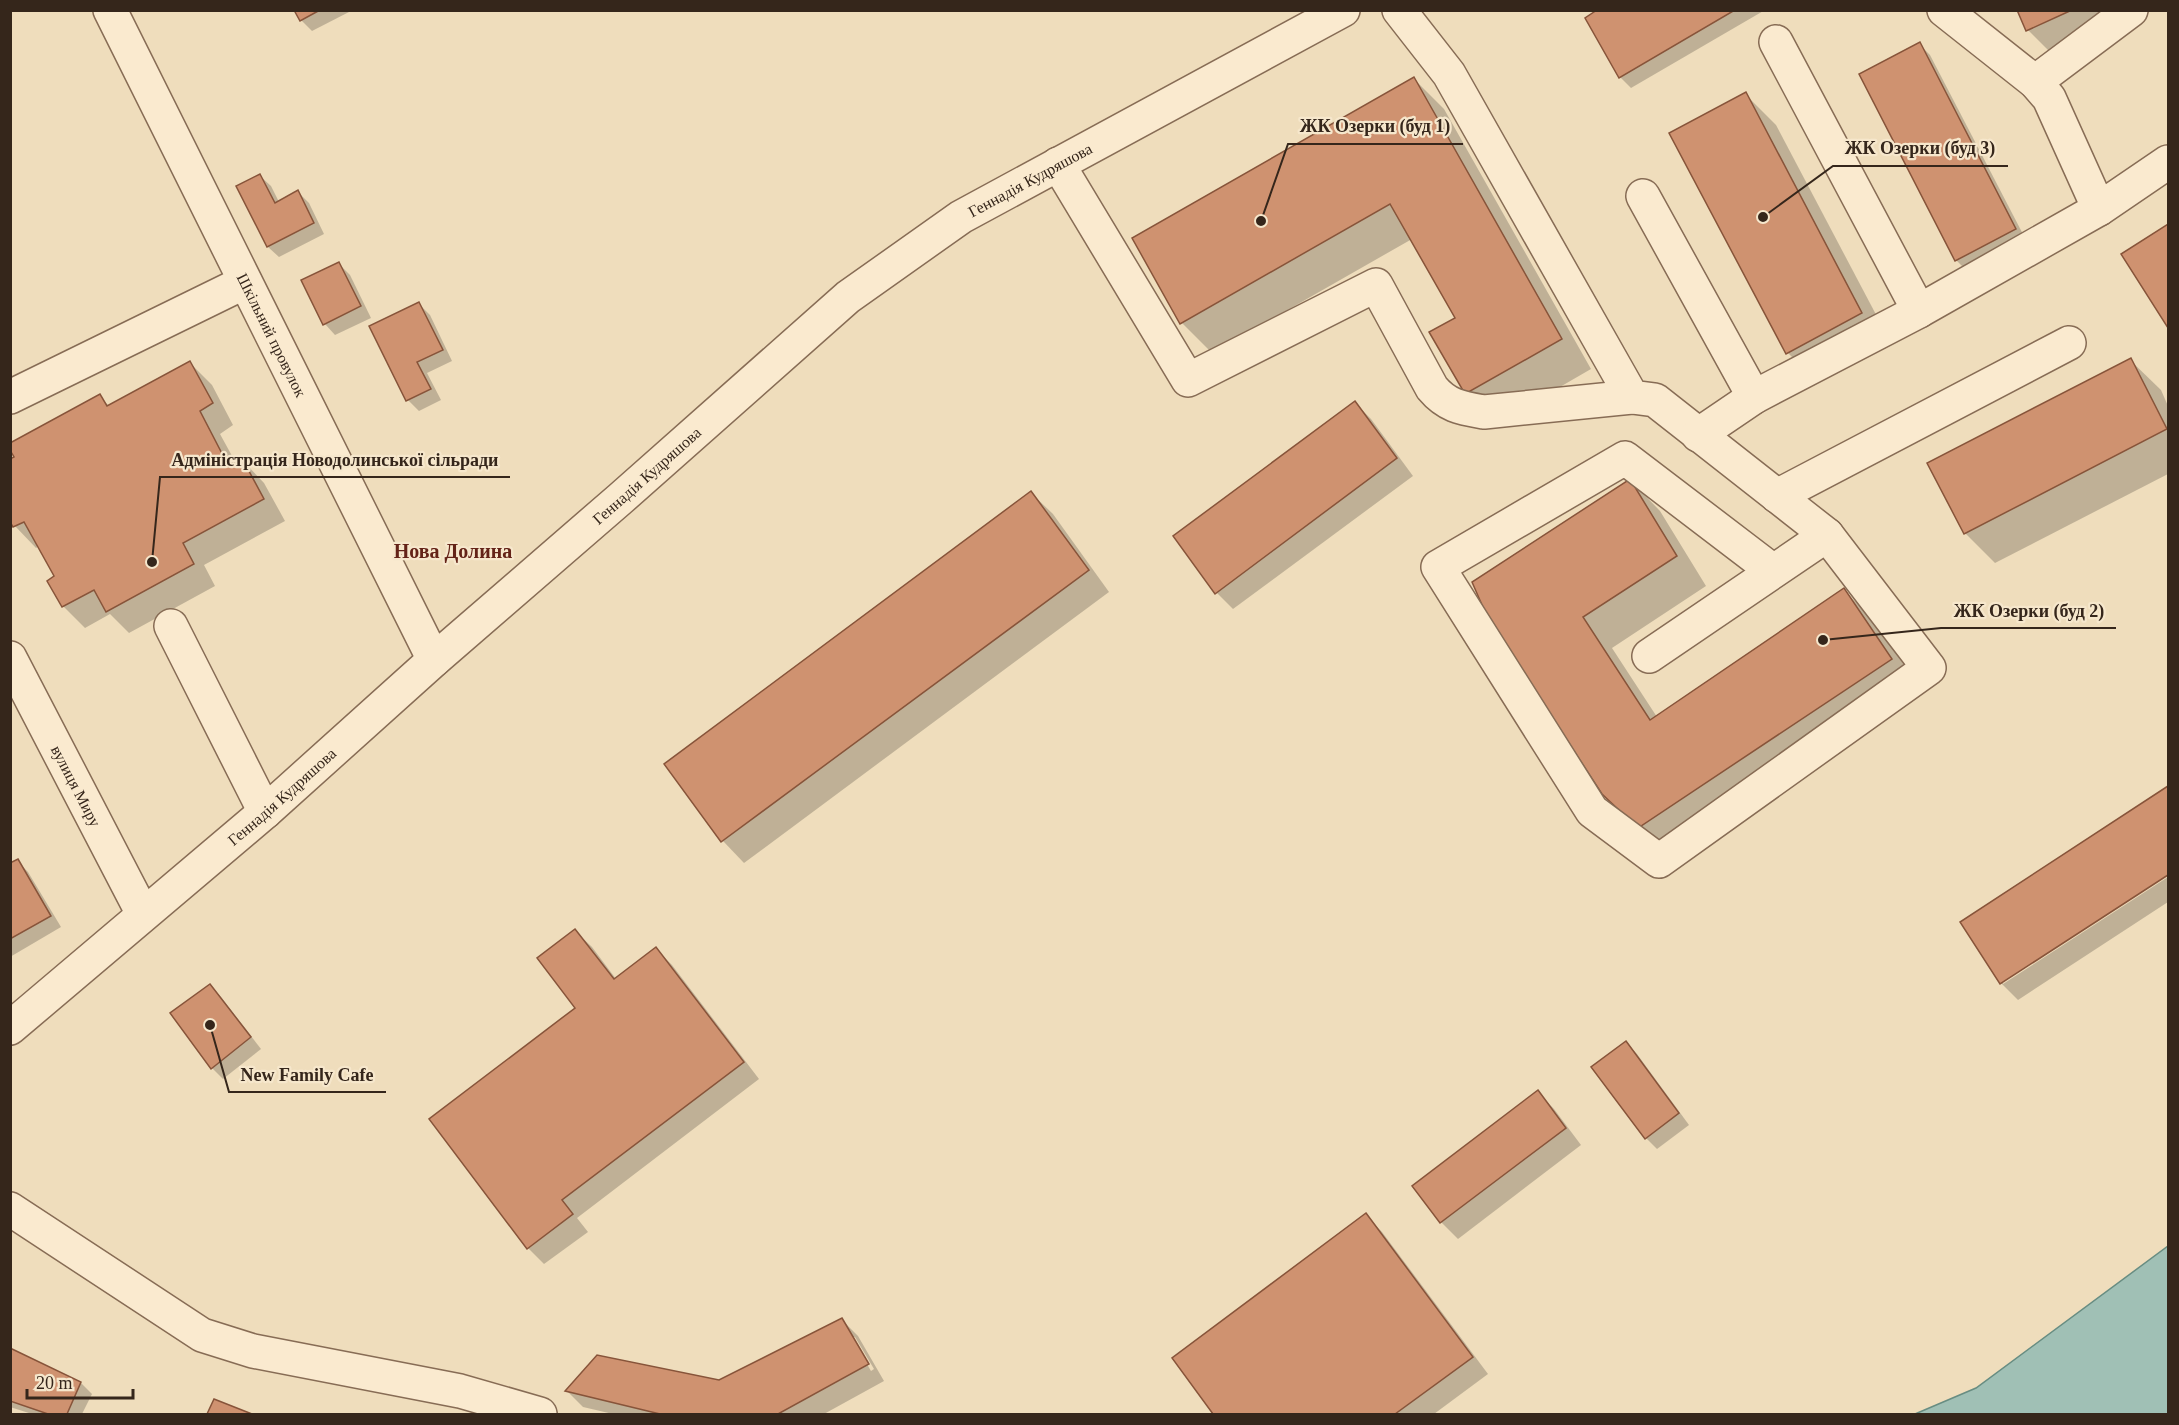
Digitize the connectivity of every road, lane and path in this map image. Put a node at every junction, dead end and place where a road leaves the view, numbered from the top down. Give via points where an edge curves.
1 (1343, 10) edge
2 (1399, 10) edge
3 (1944, 10) edge
4 (2131, 10) edge
5 (119, 14) edge
6 (1776, 42) dead end
7 (2035, 82) junction
8 (2169, 162) edge
9 (1058, 164) junction
10 (1643, 196) dead end
11 (2099, 209) junction
12 (245, 282) junction
13 (1918, 311) junction
14 (2069, 343) dead end
15 (10, 397) edge
16 (1632, 397) junction
17 (1754, 397) junction
18 (1698, 435) junction
19 (1778, 496) junction
20 (1827, 534) junction
21 (1773, 571) junction
22 (171, 626) dead end
23 (1649, 656) dead end
24 (10, 658) edge
25 (434, 660) junction
26 (265, 812) junction
27 (143, 914) junction
28 (10, 1028) edge
29 (10, 1209) edge
30 (540, 1414) edge

1 - 9 street, Геннадія Кудряшова
2 - 16 street via 1449,74
3 - 7 street
4 - 7 street
5 - 12 street, Шкільний провулок
6 - 13 street
7 - 11 street via 2049,98
8 - 11 street
9 - 16 street via 1188,380 1376,285 1442,400 1484,411
9 - 25 street, Геннадія Кудряшова via 961,217 848,297
10 - 17 street
11 - 13 street
12 - 15 street
12 - 25 street, Шкільний провулок
13 - 17 street
14 - 19 street
16 - 18 street via 1654,400
17 - 18 street
18 - 19 street
19 - 20 street
20 - 21 street
20 - 21 street via 1929,668 1659,861 1592,811 1438,567 1625,459
21 - 23 street
22 - 26 street
24 - 27 street, вулиця Миру
25 - 26 street, Геннадія Кудряшова
26 - 27 street, Геннадія Кудряшова
27 - 28 street, Геннадія Кудряшова
29 - 30 street via 202,1335 253,1351 460,1391

